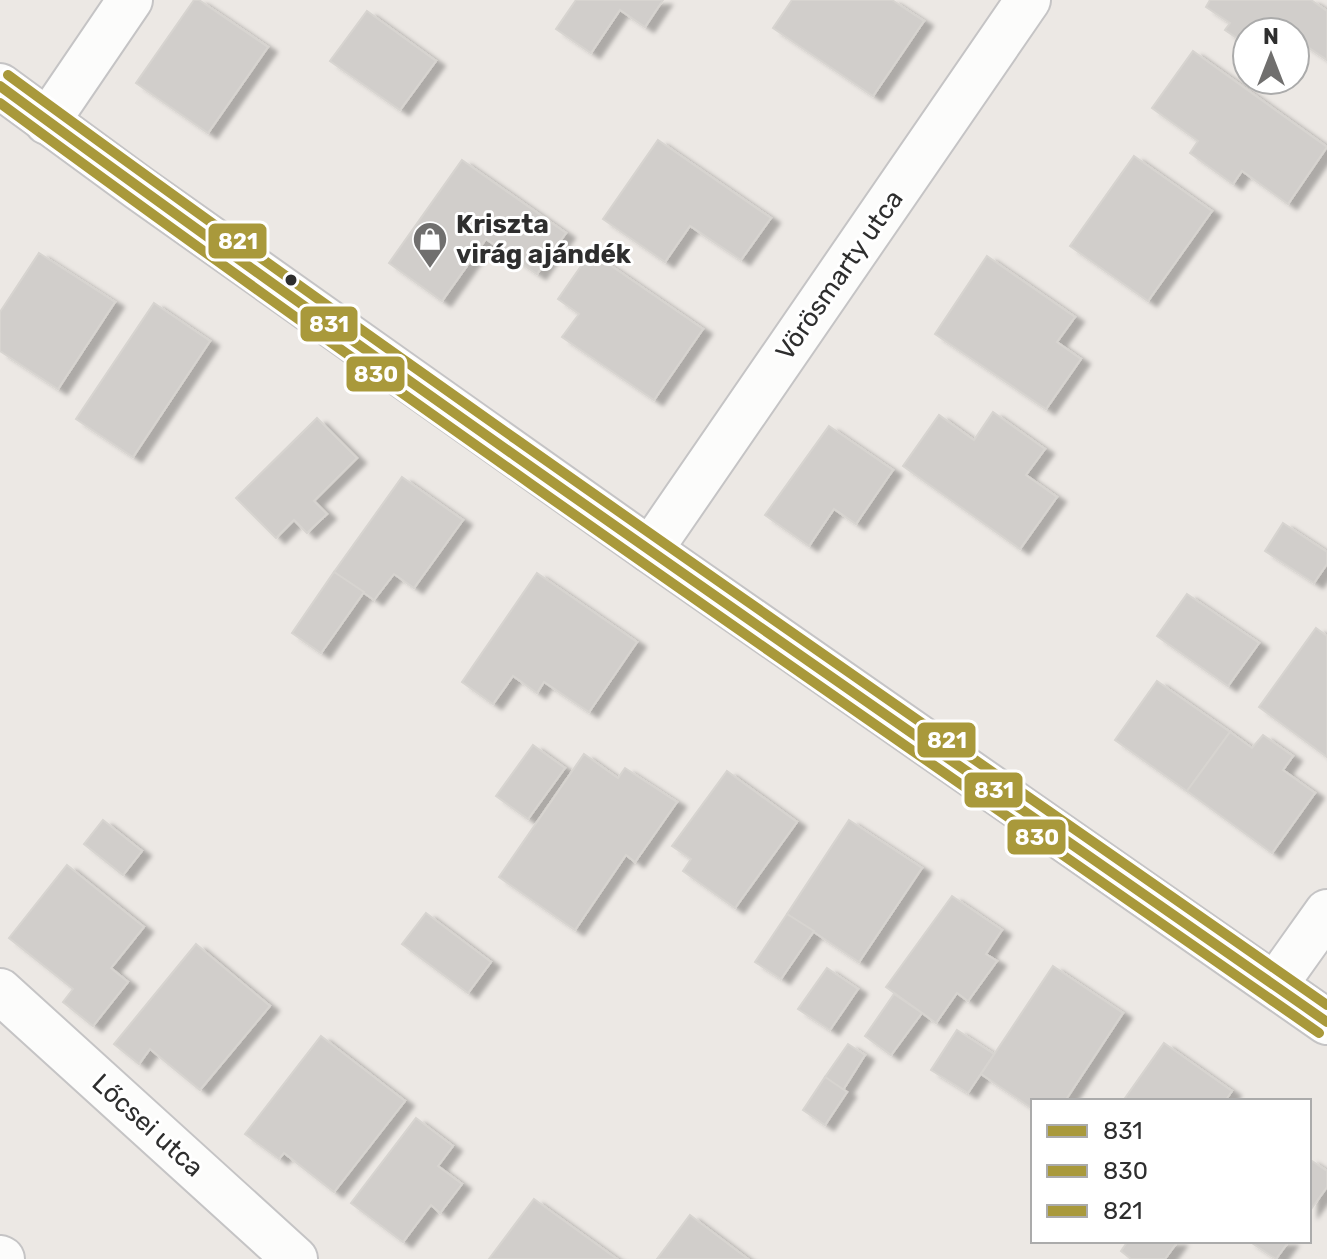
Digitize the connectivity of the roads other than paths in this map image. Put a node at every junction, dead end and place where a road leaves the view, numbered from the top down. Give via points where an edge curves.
1 (130, 0) edge
2 (1028, 0) edge
3 (0, 86) edge
4 (47, 122) junction
5 (650, 550) junction
6 (1327, 912) edge
7 (1275, 985) junction
8 (0, 991) edge
9 (1327, 1022) edge
10 (295, 1259) edge

1 - 4 street
2 - 5 street, Vörösmarty utca
3 - 4 street
4 - 5 street
5 - 7 street
6 - 7 street
7 - 9 street
8 - 10 street, Lőcsei utca

